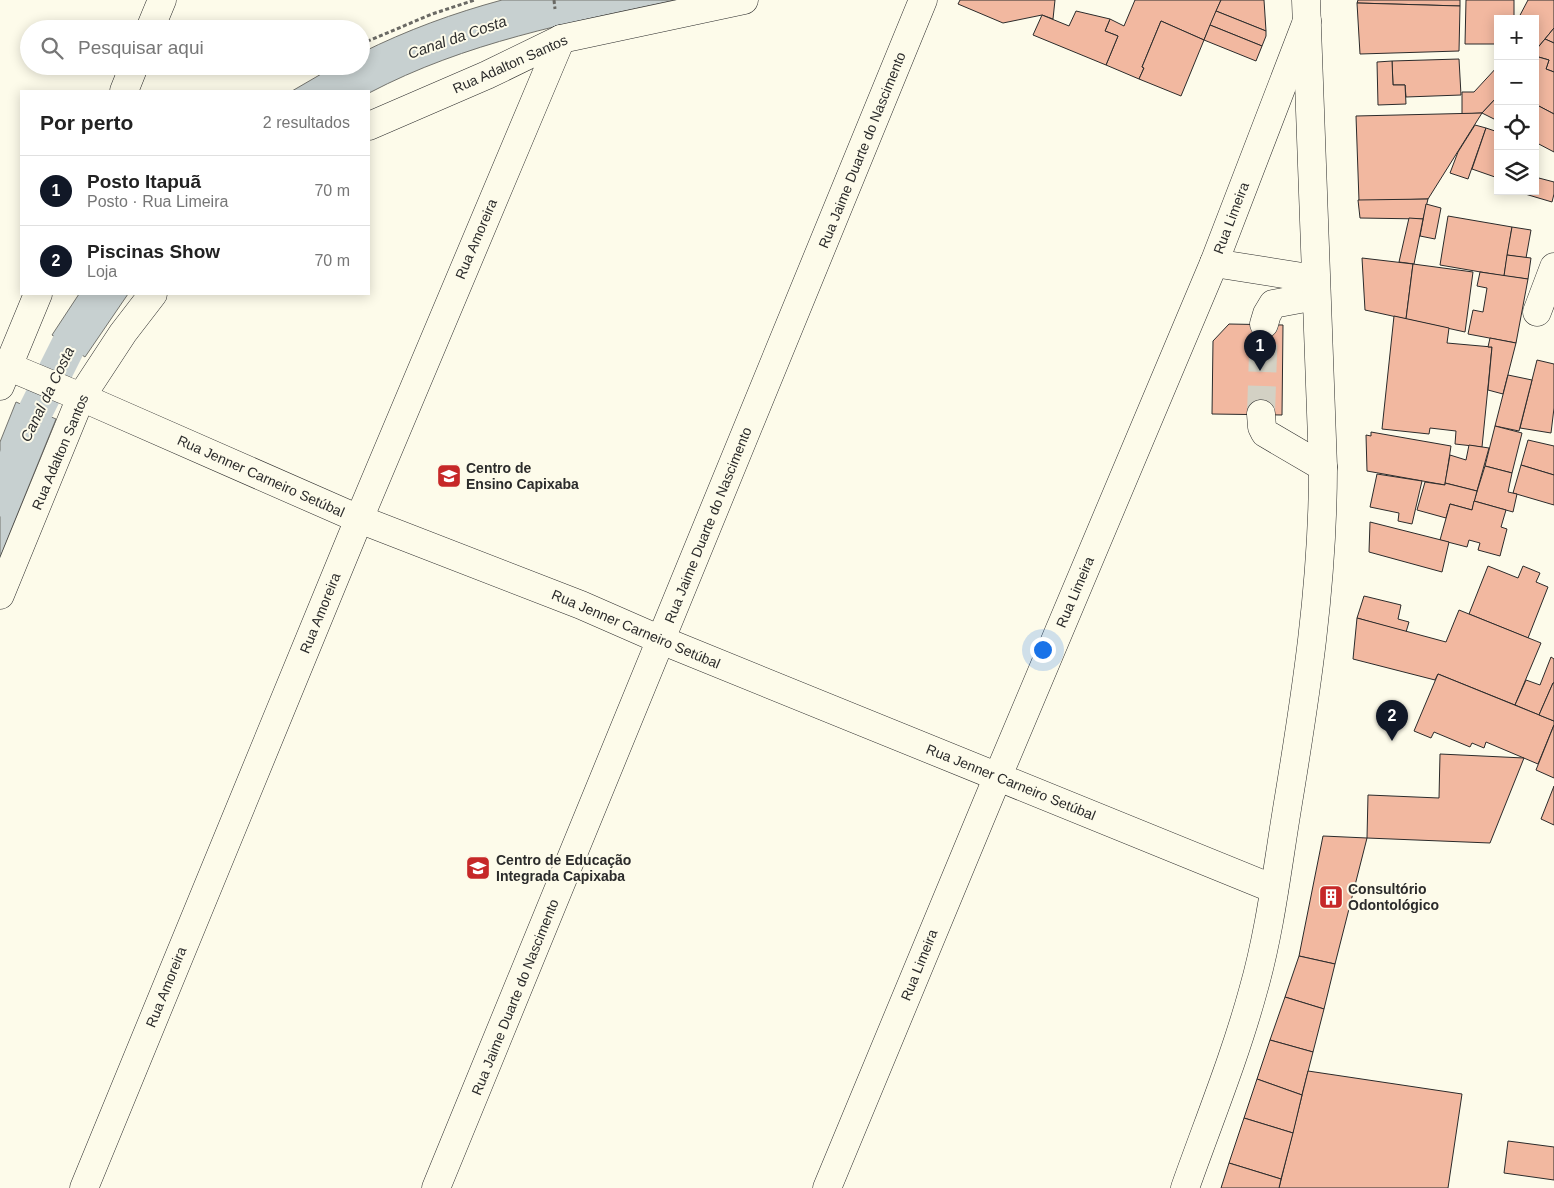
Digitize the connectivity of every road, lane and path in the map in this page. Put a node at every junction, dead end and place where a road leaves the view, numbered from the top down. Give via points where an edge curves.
1 (162, 0) edge
2 (475, 0) edge
3 (744, 0) edge
4 (923, 0) edge
5 (1306, 11) edge
6 (154, 20) edge
7 (560, 39) junction
8 (370, 40) edge
9 (130, 75) edge
10 (124, 90) edge
11 (370, 126) edge
12 (1214, 263) junction
13 (1554, 267) edge
14 (1316, 288) junction
15 (38, 295) edge
16 (152, 295) edge
17 (1536, 312) dead end
18 (1264, 324) tunnel mouth
19 (8, 372) edge
20 (76, 394) junction
21 (1261, 414) tunnel mouth
22 (1323, 467) junction
23 (359, 519) junction
24 (0, 595) edge
25 (661, 640) junction
26 (998, 776) junction
27 (1274, 889) junction
28 (84, 1188) edge
29 (436, 1188) edge
30 (827, 1188) edge
31 (1184, 1188) edge

1 - 6 street
2 - 8 path
3 - 7 street, Rua Adalton Santos
4 - 25 street, Rua Jaime Duarte do Nascimento
5 - 12 street, Rua Limeira
5 - 14 street
7 - 11 street, Rua Adalton Santos
7 - 23 street, Rua Amoreira
9 - 10 street
12 - 14 street
12 - 26 street, Rua Limeira
13 - 17 street
14 - 18 street via 1273,304
14 - 22 street
15 - 19 street
16 - 20 street, Rua Adalton Santos
19 - 20 street, Rua Jenner Carneiro Setúbal
20 - 23 street, Rua Jenner Carneiro Setúbal
20 - 24 street, Rua Adalton Santos
21 - 22 street via 1265,432
22 - 27 street via 1321,557 1314,630
23 - 25 street, Rua Jenner Carneiro Setúbal via 581,605
23 - 28 street, Rua Amoreira
25 - 26 street, Rua Jenner Carneiro Setúbal
25 - 29 street, Rua Jaime Duarte do Nascimento
26 - 27 street, Rua Jenner Carneiro Setúbal
26 - 30 street, Rua Limeira
27 - 31 street via 1268,932 1253,992

